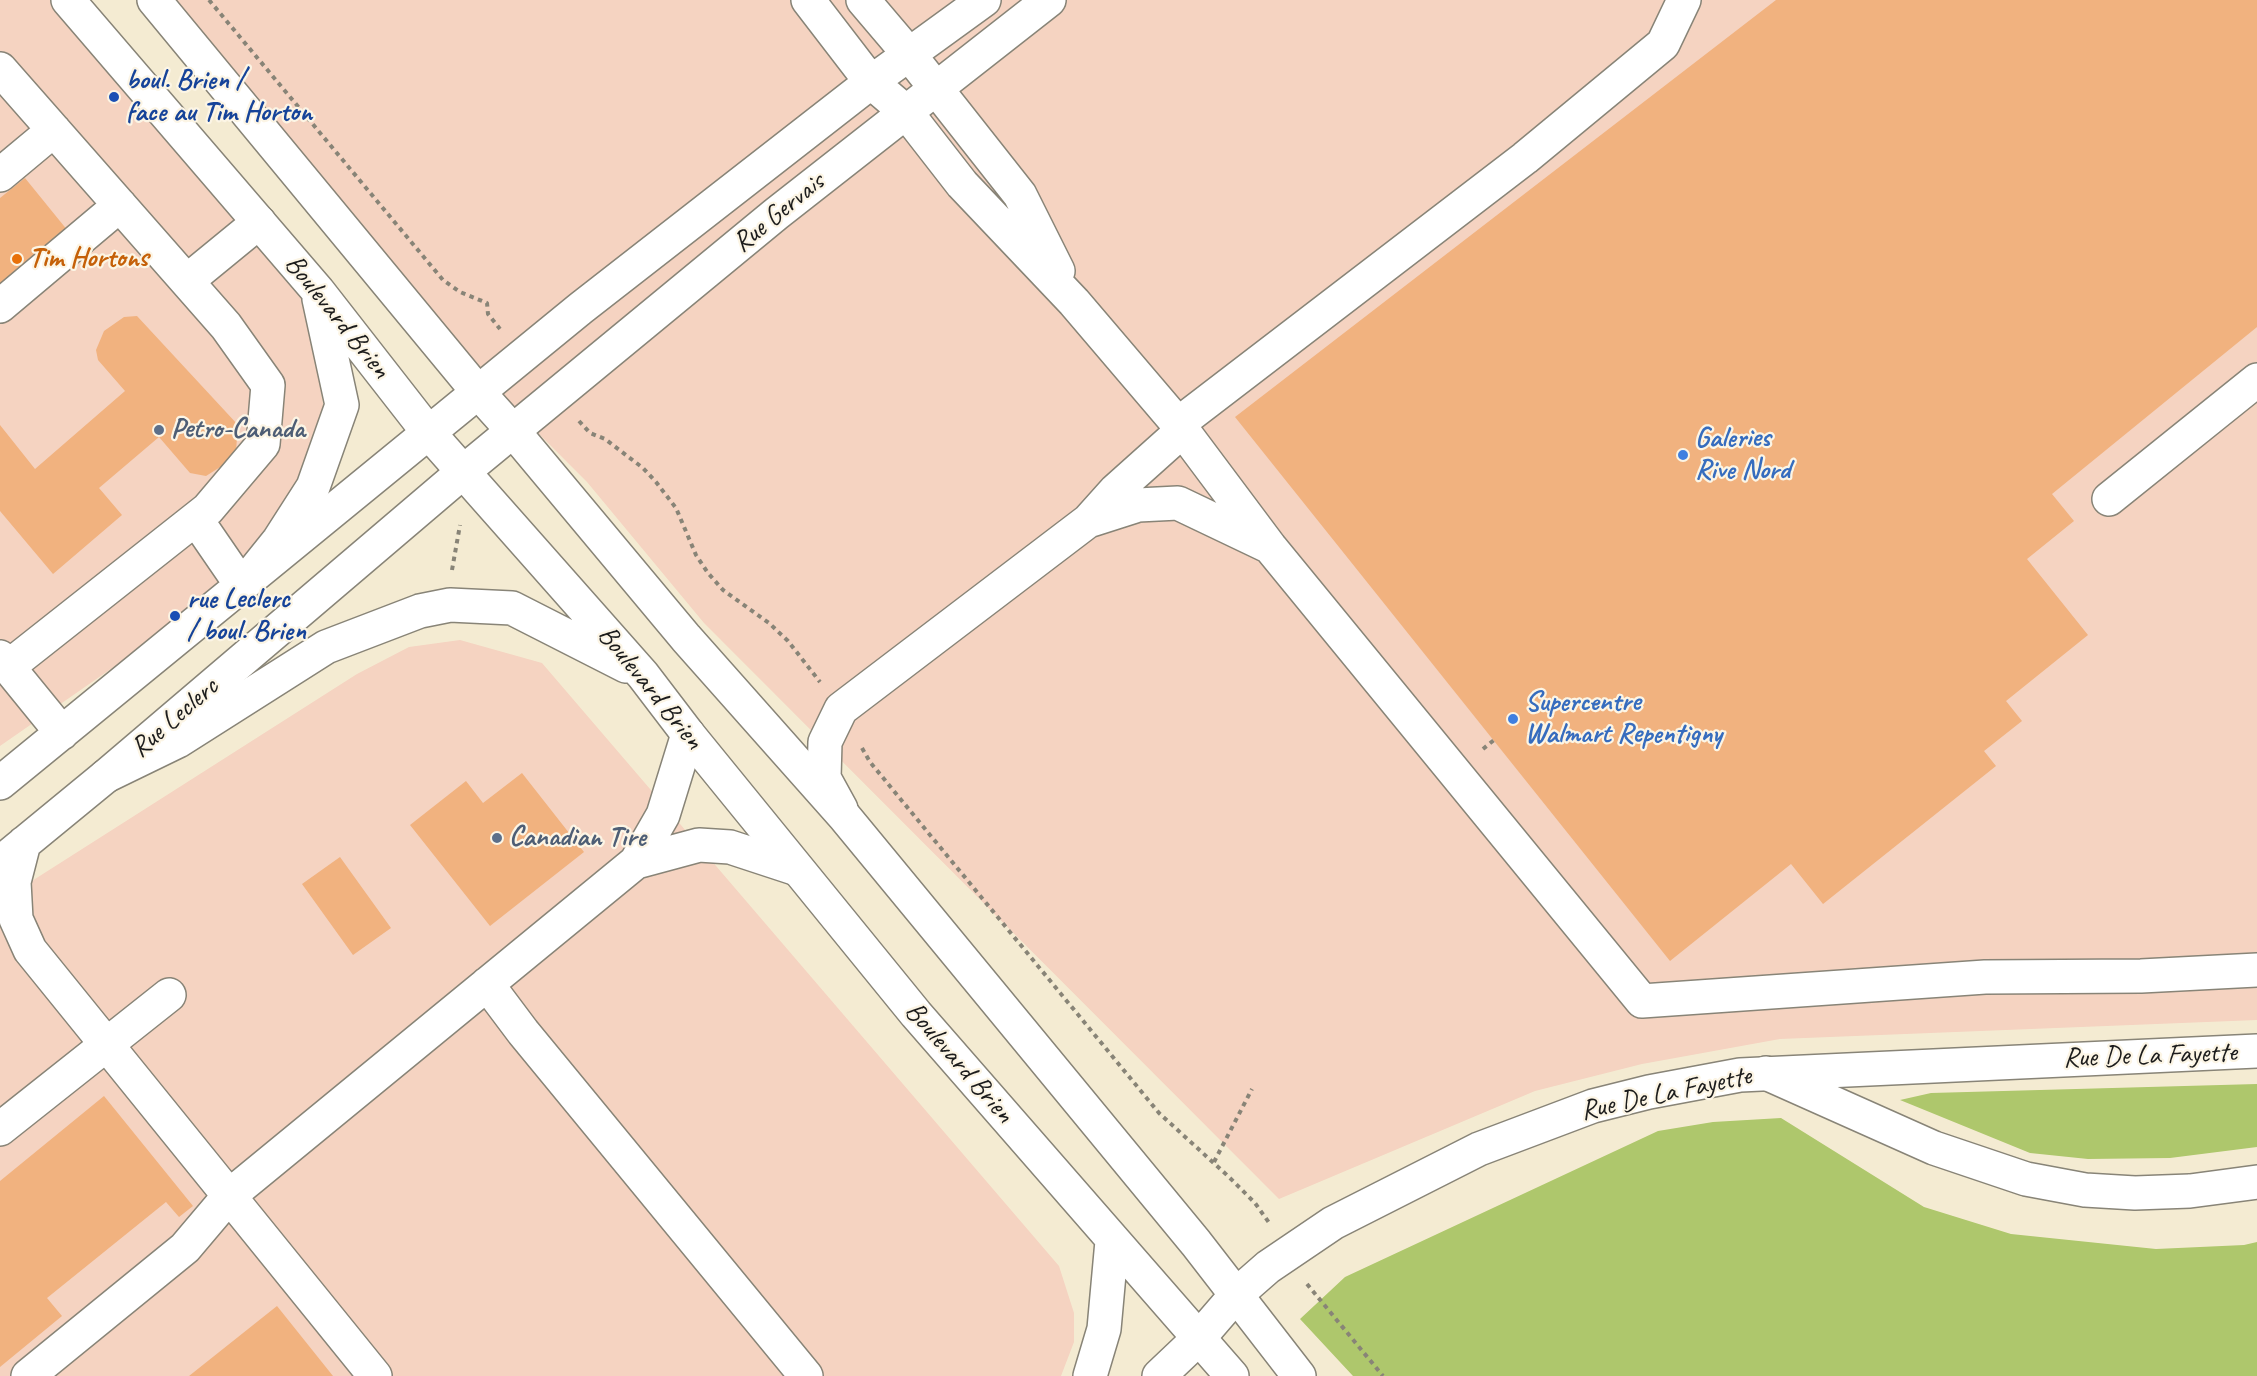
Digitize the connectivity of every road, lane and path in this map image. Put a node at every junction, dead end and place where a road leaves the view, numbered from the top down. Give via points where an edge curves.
1 (69, 0) edge
2 (154, 0) edge
3 (209, 0) edge
4 (808, 0) edge
5 (863, 0) edge
6 (984, 0) edge
7 (1049, 0) edge
8 (1684, 0) edge
9 (908, 53) junction
10 (0, 69) edge
11 (871, 82) junction
12 (935, 89) junction
13 (906, 112) junction
14 (54, 130) junction
15 (0, 174) edge
16 (120, 205) junction
17 (259, 222) junction
18 (187, 281) junction
19 (318, 291) junction
20 (1074, 302) junction
21 (0, 306) edge
22 (488, 314) dead end
23 (2257, 381) edge
24 (478, 392) junction
25 (1180, 427) junction
26 (428, 432) junction
27 (514, 432) junction
28 (590, 433) dead end
29 (463, 472) junction
30 (2109, 499) dead end
31 (195, 519) junction
32 (1088, 521) junction
33 (465, 523) dead end
34 (1270, 547) junction
35 (450, 580) dead end
36 (242, 586) junction
37 (4, 662) edge
38 (643, 675) junction
39 (822, 685) dead end
40 (62, 733) junction
41 (688, 734) junction
42 (861, 744) dead end
43 (106, 777) junction
44 (0, 783) edge
45 (844, 816) junction
46 (12, 853) edge
47 (636, 862) junction
48 (797, 869) junction
49 (0, 931) edge
50 (30, 950) junction
51 (2257, 970) edge
52 (487, 984) junction
53 (170, 995) dead end
54 (106, 1045) junction
55 (2257, 1051) edge
56 (1766, 1073) junction
57 (1252, 1089) dead end
58 (0, 1129) edge
59 (1214, 1162) junction
60 (2257, 1182) edge
61 (229, 1196) junction
62 (1270, 1223) dead end
63 (1112, 1241) junction
64 (1311, 1290) dead end
65 (1236, 1295) junction
66 (1198, 1339) junction
67 (28, 1376) edge
68 (375, 1376) edge
69 (806, 1376) edge
70 (1090, 1376) edge
71 (1159, 1376) edge
72 (1232, 1376) edge
73 (1299, 1376) edge
74 (1383, 1376) edge

1 - 17 main road, Boulevard Brien
2 - 24 main road, Boulevard Brien
3 - 22 path via 443,280 487,303
4 - 11 main road
5 - 9 main road
6 - 9 main road, Rue Gervais
7 - 12 main road, Rue Gervais
8 - 25 main road via 1663,44 1525,158
9 - 11 main road, Rue Gervais
9 - 12 main road
10 - 14 main road
11 - 13 main road
11 - 24 main road, Rue Gervais
12 - 13 main road, Rue Gervais
12 - 20 main road via 1020,195
13 - 20 main road via 962,184
13 - 27 main road, Rue Gervais via 776,214
14 - 15 main road
14 - 16 main road
16 - 18 main road
16 - 21 main road
17 - 18 main road
17 - 19 main road, Boulevard Brien
18 - 31 main road via 226,326 268,385 263,444
19 - 26 main road, Boulevard Brien
19 - 36 main road via 342,405 313,487 279,540
20 - 25 main road
23 - 30 main road
24 - 26 main road, Rue Leclerc
24 - 27 main road, Boulevard Brien
25 - 32 main road
25 - 34 main road
26 - 29 main road, Boulevard Brien
26 - 36 main road, Rue Leclerc
27 - 29 main road, Rue Leclerc
27 - 45 main road, Boulevard Brien via 686,638
28 - 39 path via 604,439 656,482 676,508 708,573 723,590 788,641
29 - 38 main road, Boulevard Brien
29 - 43 main road, Rue Leclerc
31 - 36 main road
31 - 37 main road
32 - 34 main road via 1138,505 1178,503
32 - 45 main road via 841,709 825,742 824,778
33 - 35 path via 458,525
34 - 51 main road via 1642,1000 1985,978
36 - 40 main road, Rue Leclerc
37 - 40 main road
38 - 41 main road, Boulevard Brien
38 - 43 main road via 512,608 450,605 420,611 326,646 178,741
40 - 44 main road, Rue Leclerc
41 - 47 main road via 663,815
41 - 48 main road, Boulevard Brien
42 - 59 path via 870,762 1145,1097 1176,1131
43 - 46 main road, Rue Leclerc
45 - 65 main road, Boulevard Brien
46 - 50 main road via 16,919
47 - 48 main road via 699,845 730,847
47 - 52 main road
48 - 63 main road, Boulevard Brien via 923,1023
49 - 50 main road
50 - 54 main road
52 - 61 main road
52 - 69 main road
53 - 54 main road
54 - 58 main road
54 - 61 main road
55 - 56 main road, Rue De La Fayette
56 - 60 main road via 1934,1148 2036,1181 2085,1190 2135,1193
56 - 65 main road, Rue De La Fayette via 1711,1079 1616,1100 1479,1149 1333,1223 1287,1253
57 - 59 path
59 - 62 path
61 - 67 main road via 185,1248
61 - 68 main road
63 - 66 main road, Boulevard Brien
63 - 70 main road via 1104,1329
64 - 74 path
65 - 66 main road, Rue De La Fayette
65 - 73 main road, Boulevard Brien
66 - 71 main road, Rue De La Fayette
66 - 72 main road, Boulevard Brien

